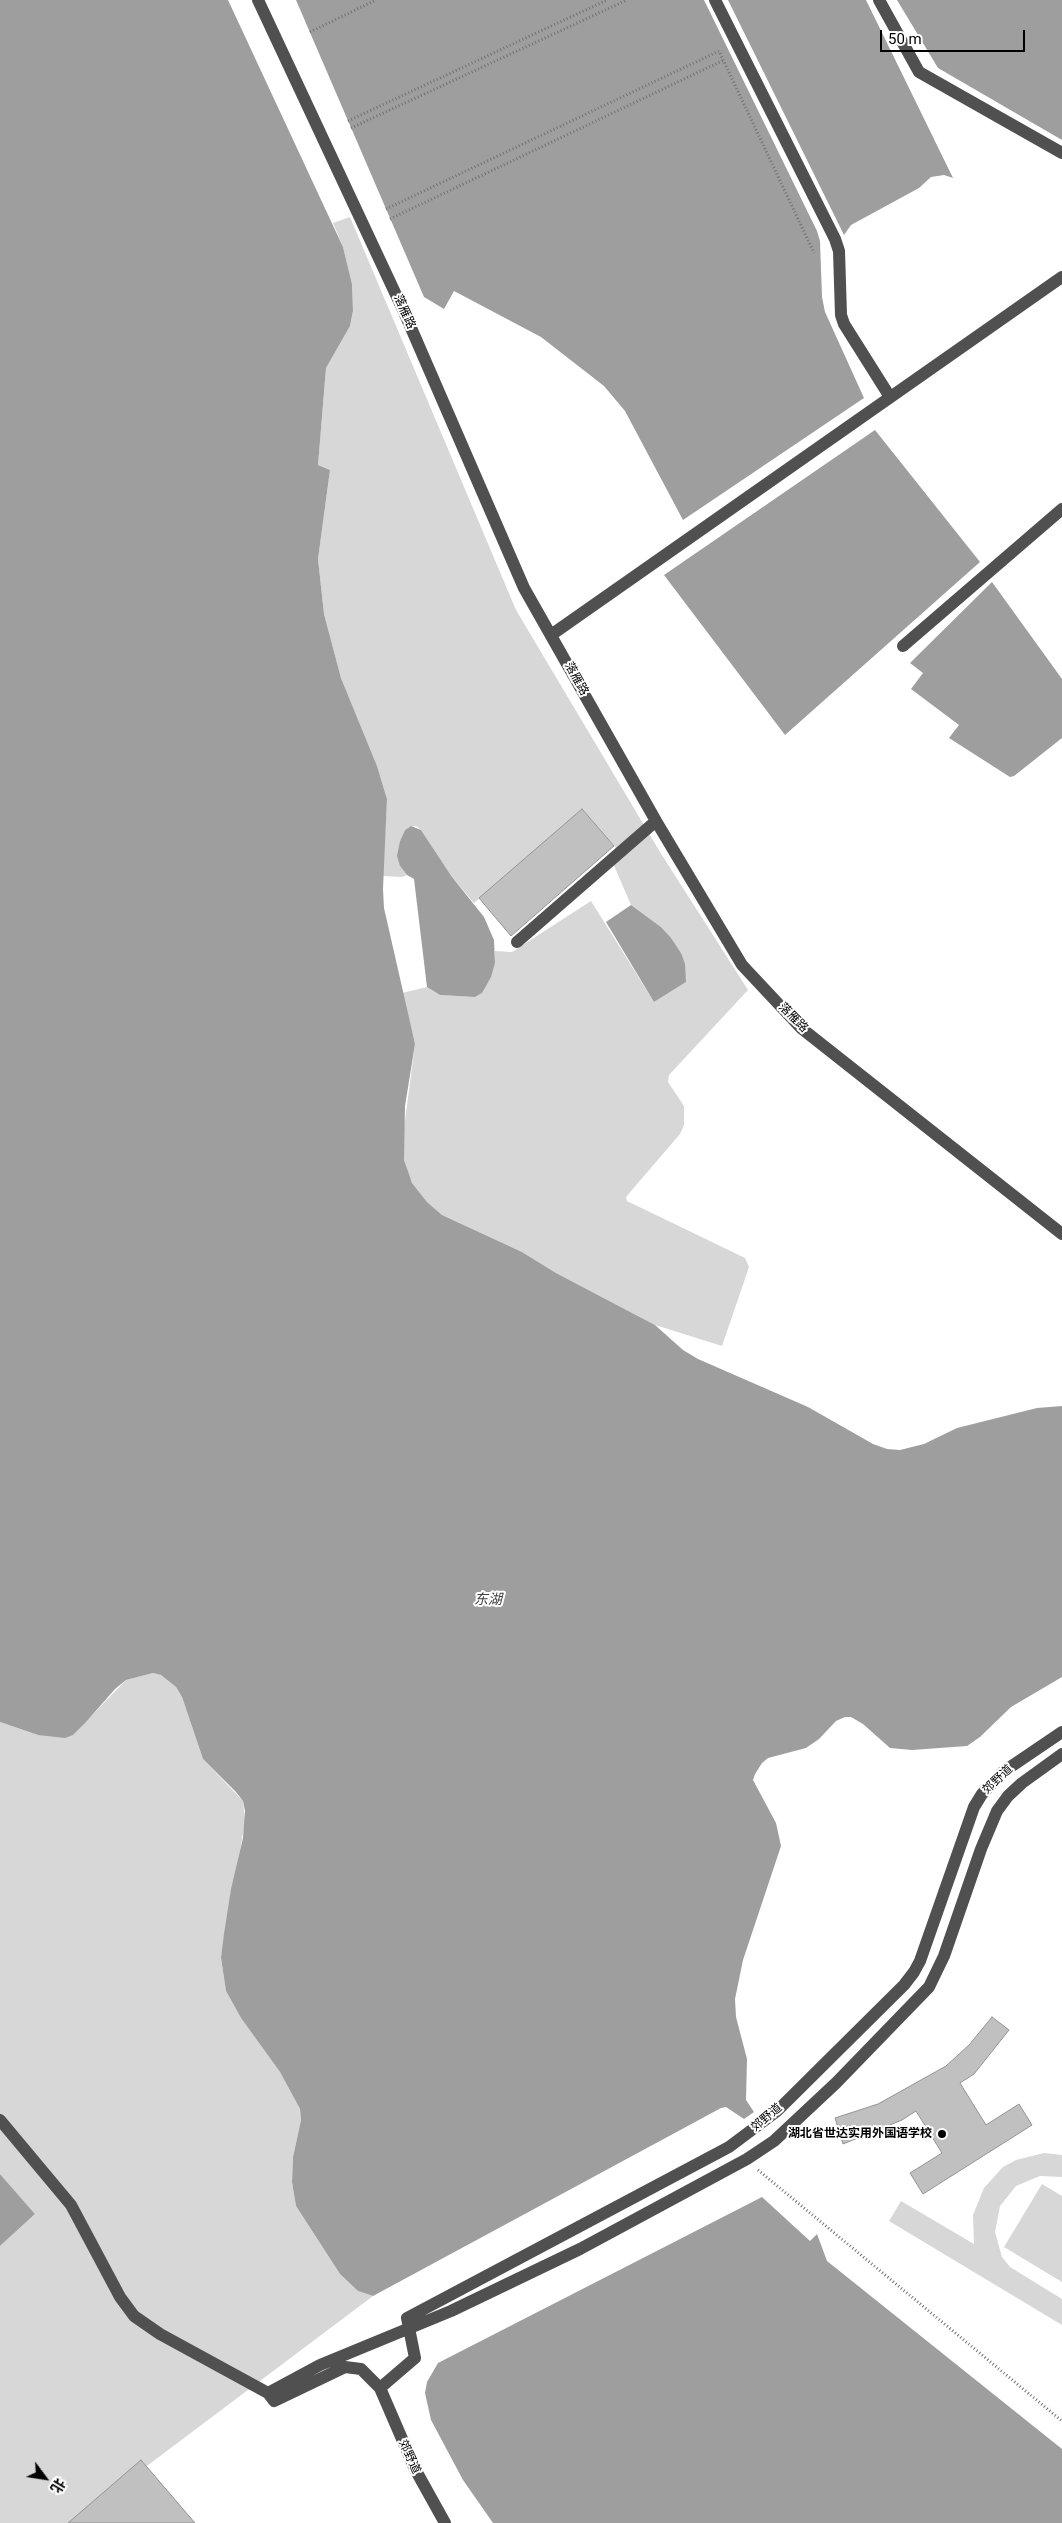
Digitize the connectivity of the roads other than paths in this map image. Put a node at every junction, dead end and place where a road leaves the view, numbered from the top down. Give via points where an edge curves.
1 (258, 0) edge
2 (714, 0) edge
3 (879, 0) edge
4 (1062, 153) edge
5 (1062, 277) edge
6 (890, 397) junction
7 (1062, 509) edge
8 (551, 635) junction
9 (903, 646) dead end
10 (656, 821) junction
11 (517, 942) dead end
12 (1062, 1234) edge
13 (1062, 1732) edge
14 (1062, 1754) edge
15 (0, 2120) edge
16 (408, 2329) junction
17 (380, 2388) junction
18 (268, 2393) junction
19 (445, 2523) edge

1 - 8 street, 落雁路 via 405,314 524,588
2 - 6 street via 835,239 839,251 844,324
3 - 4 street via 919,72
5 - 6 street
6 - 8 street
7 - 9 street
8 - 10 street, 落雁路
10 - 11 street
10 - 12 street, 落雁路 via 742,965 801,1028
13 - 16 street, 郊野道 via 1003,1772 982,1794 974,1807 914,1972 777,2111 729,2147 406,2318
14 - 16 street via 1022,1783 997,1811 944,1956 929,1986 800,2118 747,2159 580,2249
15 - 18 street via 71,2205 120,2297 134,2316 160,2334
16 - 17 street via 415,2358
16 - 18 street via 320,2365
17 - 18 street, 郊野道 via 361,2369 344,2367 274,2401
17 - 19 street, 郊野道 via 411,2462

